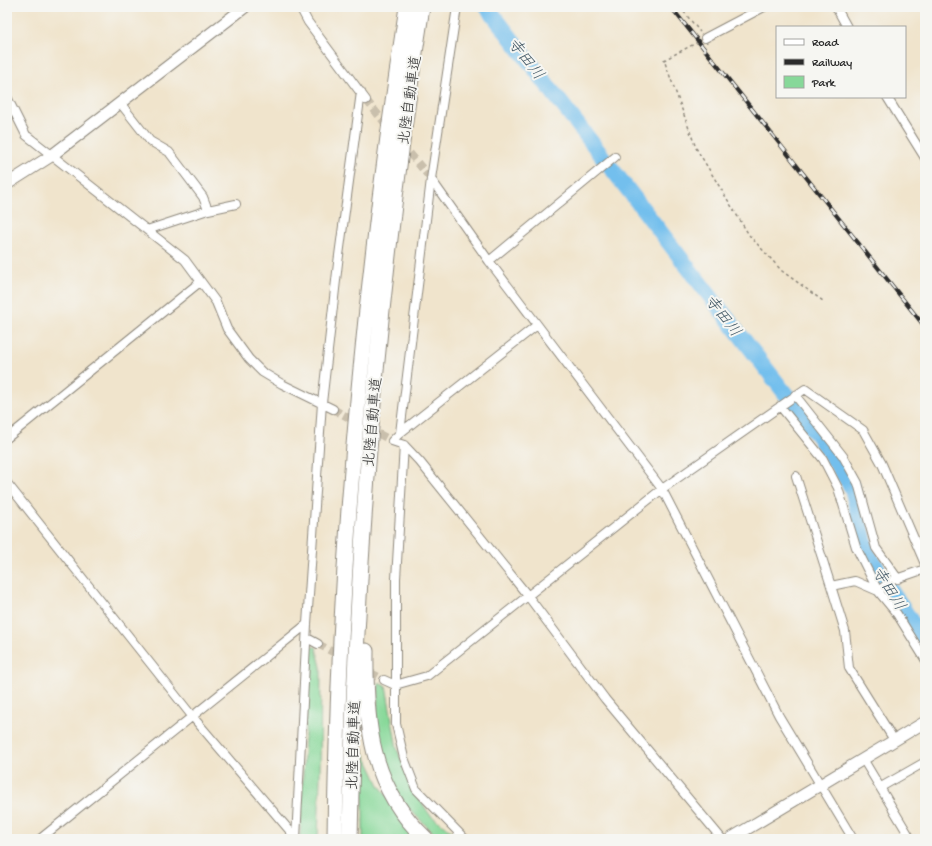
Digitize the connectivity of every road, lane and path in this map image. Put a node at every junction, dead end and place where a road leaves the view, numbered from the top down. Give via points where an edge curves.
1 (245, 7) edge
2 (300, 7) edge
3 (407, 7) edge
4 (422, 7) edge
5 (457, 7) edge
6 (680, 7) edge
7 (764, 7) edge
8 (836, 7) edge
9 (846, 26) edge
10 (705, 38) junction
11 (361, 92) junction
12 (7, 97) edge
13 (889, 98) edge
14 (366, 100) tunnel mouth
15 (121, 104) junction
16 (51, 156) junction
17 (615, 157) dead end
18 (925, 158) edge
19 (431, 179) junction
20 (7, 184) edge
21 (236, 204) dead end
22 (208, 210) junction
23 (147, 230) junction
24 (489, 261) junction
25 (200, 282) junction
26 (823, 302) dead end
27 (537, 325) junction
28 (795, 395) junction
29 (322, 403) junction
30 (780, 406) junction
31 (332, 409) tunnel mouth
32 (400, 433) junction
33 (7, 438) edge
34 (404, 446) junction
35 (796, 476) dead end
36 (7, 483) edge
37 (366, 488) junction
38 (662, 489) junction
39 (925, 564) edge
40 (925, 569) edge
41 (898, 579) junction
42 (831, 586) junction
43 (878, 591) junction
44 (528, 596) junction
45 (343, 610) junction
46 (307, 624) junction
47 (307, 638) junction
48 (318, 644) tunnel mouth
49 (925, 659) edge
50 (384, 680) tunnel mouth
51 (395, 684) junction
52 (192, 716) junction
53 (925, 722) edge
54 (894, 740) junction
55 (862, 759) junction
56 (924, 765) edge
57 (820, 785) junction
58 (880, 787) junction
59 (40, 839) edge
60 (296, 839) edge
61 (325, 839) edge
62 (335, 839) edge
63 (350, 839) edge
64 (426, 839) edge
65 (465, 839) edge
66 (722, 839) edge
67 (730, 839) edge
68 (853, 839) edge
69 (911, 839) edge

1 - 15 street
2 - 11 street via 308,22
3 - 45 highway, 北陸自動車道 via 371,269
4 - 37 highway, 北陸自動車道 via 386,273
5 - 19 street
6 - 10 path
7 - 10 street
8 - 9 street
10 - 26 path via 664,60 696,148 749,235 782,271
11 - 14 street
11 - 29 street
12 - 16 street via 26,135
13 - 18 street
15 - 16 street
15 - 22 street via 150,141 169,152 203,197
16 - 20 street
16 - 23 street
17 - 24 street
19 - 24 street
19 - 32 street
21 - 22 street
22 - 23 street
23 - 25 street via 185,260
24 - 27 street
25 - 29 street via 216,302 227,329 262,372
25 - 33 street
27 - 32 street
27 - 38 street
28 - 30 street
28 - 39 street via 805,390 863,430 882,464
28 - 41 street via 843,456 858,483 876,548
29 - 31 street
29 - 46 street
30 - 38 street
30 - 43 street via 823,459 838,488 856,547
32 - 34 street via 392,441
34 - 44 street via 420,462
34 - 51 street via 396,579
35 - 42 street
36 - 52 street
37 - 63 highway, 北陸自動車道 via 354,696
37 - 64 highway via 366,678 369,731 378,765 393,798
38 - 44 street
38 - 57 street via 779,716
40 - 41 street
41 - 43 street
42 - 43 street via 855,581
42 - 54 street via 845,631 849,668
43 - 49 street via 897,614
44 - 51 street via 427,676
44 - 66 street via 605,699
45 - 61 highway via 338,641
45 - 62 highway, 北陸自動車道
46 - 47 street
46 - 52 street
47 - 48 street
47 - 60 street
50 - 51 street
51 - 65 street via 396,724 404,758 416,789
52 - 59 street
52 - 60 street
53 - 54 street
54 - 55 street
55 - 57 street
55 - 58 street
56 - 58 street
57 - 67 street
57 - 68 street
58 - 69 street

